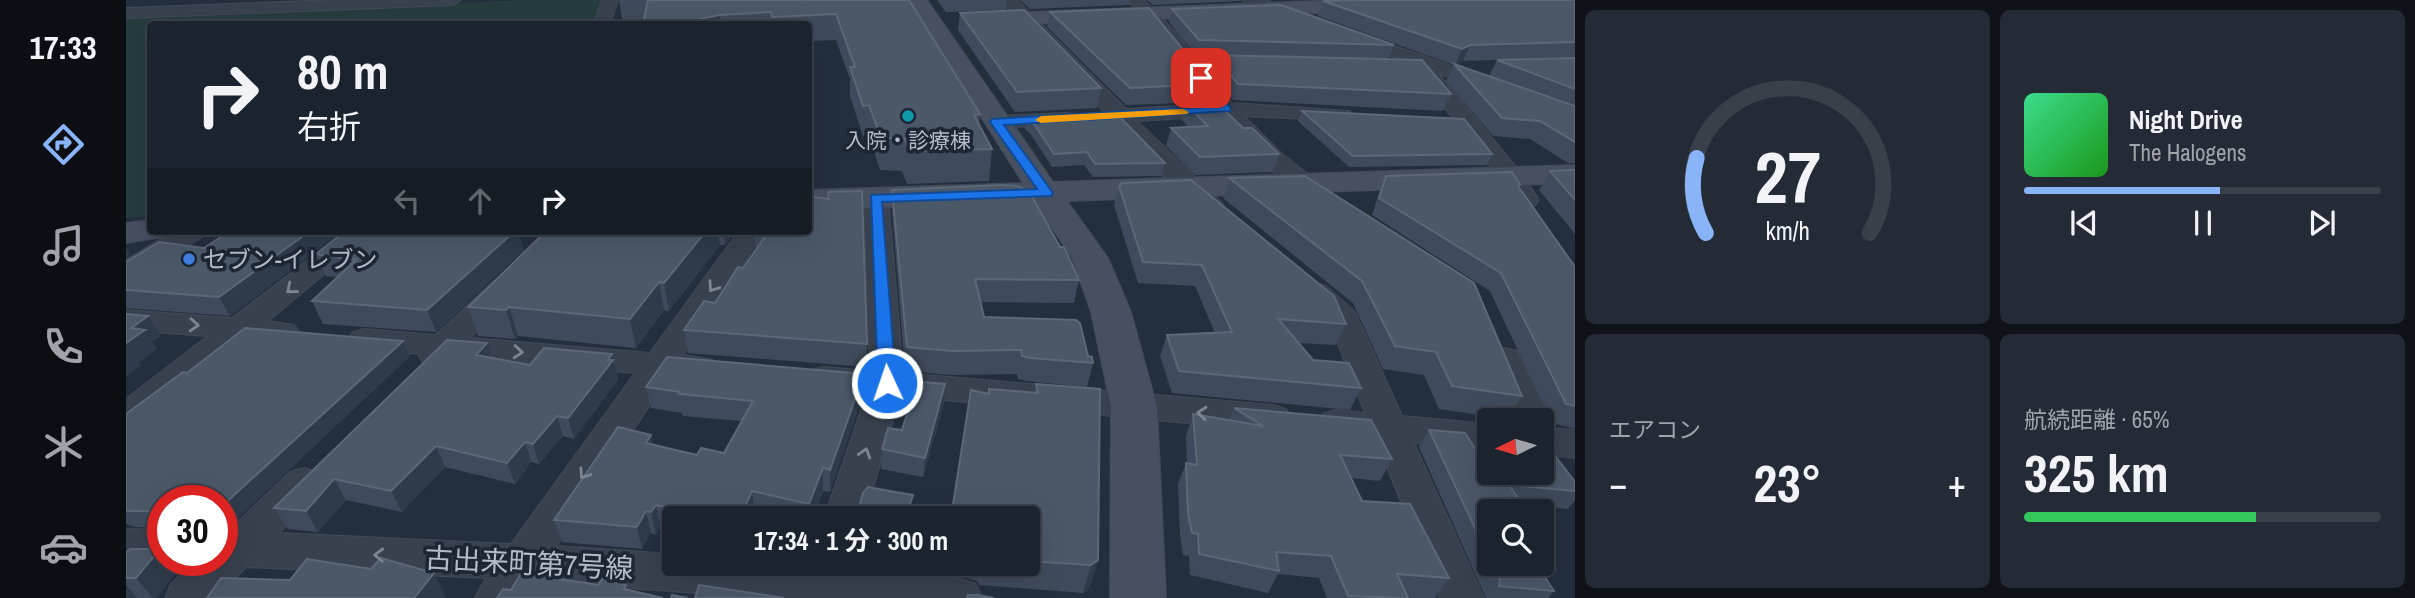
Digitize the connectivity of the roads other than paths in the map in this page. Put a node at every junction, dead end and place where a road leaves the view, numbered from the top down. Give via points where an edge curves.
1 (453, 0) edge
2 (610, 0) edge
3 (1008, 0) edge
4 (1135, 0) edge
5 (365, 2) edge
6 (1266, 3) edge
7 (250, 4) edge
8 (1399, 4) edge
9 (924, 11) edge
10 (126, 13) edge
11 (1151, 14) junction
12 (1024, 18) junction
13 (603, 21) edge
14 (1189, 62) junction
15 (1215, 63) edge
16 (1424, 65) junction
17 (1387, 67) edge
18 (1491, 69) dead end
19 (1448, 70) junction
20 (1513, 94) edge
21 (1226, 109) junction
22 (1359, 116) edge
23 (1099, 117) junction
24 (1438, 119) edge
25 (1465, 121) junction
26 (996, 122) junction
27 (1575, 174) edge
28 (1512, 177) junction
29 (1302, 184) junction
30 (1191, 188) junction
31 (1046, 193) junction
32 (876, 198) junction
33 (812, 200) edge
34 (1349, 214) edge
35 (1540, 222) edge
36 (1233, 223) edge
37 (147, 230) edge
38 (126, 233) edge
39 (186, 235) edge
40 (358, 235) edge
41 (749, 235) edge
42 (523, 269) edge
43 (126, 272) edge
44 (1298, 276) edge
45 (126, 320) edge
46 (242, 328) junction
47 (1494, 335) edge
48 (443, 345) junction
49 (659, 364) junction
50 (726, 370) edge
51 (414, 374) edge
52 (793, 375) edge
53 (887, 383) junction
54 (1134, 407) junction
55 (1527, 408) edge
56 (126, 417) edge
57 (1392, 428) junction
58 (1477, 436) edge
59 (1554, 442) edge
60 (1575, 444) edge
61 (325, 462) edge
62 (848, 506) edge
63 (238, 541) edge
64 (126, 546) edge
65 (147, 547) edge
66 (238, 549) edge
67 (525, 561) junction
68 (206, 576) edge
69 (824, 581) edge
70 (187, 598) edge
71 (498, 598) edge
72 (960, 598) edge
73 (1138, 598) edge
74 (1462, 598) edge

1 - 5 street
2 - 13 street
3 - 12 street
4 - 11 street
5 - 7 street
6 - 8 street
6 - 11 street
6 - 16 street
7 - 10 street
9 - 12 street
9 - 26 street
11 - 12 street
11 - 14 street
12 - 23 street
14 - 15 street
14 - 21 street
16 - 17 street
16 - 19 street
16 - 25 street
18 - 19 street
19 - 20 street
21 - 22 street
21 - 23 street
21 - 29 street
23 - 26 street
23 - 30 street
24 - 25 street
25 - 28 street
26 - 31 street
27 - 28 street
28 - 29 street
28 - 35 street
29 - 30 street
29 - 34 street
30 - 31 street
30 - 36 street
31 - 32 street
31 - 54 street via 1090,258 1111,312
32 - 33 street
32 - 53 street
37 - 38 street
39 - 43 street
40 -> 46 street
41 -> 49 street
42 - 48 street
44 - 57 street via 1340,312
45 -> 46 street
46 - 48 street
46 - 56 street
47 - 55 street
48 -> 49 street
48 - 51 street
49 - 50 street
49 -> 67 street
52 - 53 street
53 - 54 street
62 -> 53 street
57 -> 54 street
54 - 73 street
57 - 58 street
57 - 74 street
59 - 60 street
61 - 63 street
64 - 65 street
67 -> 66 street, 古出来町第7号線
67 - 69 street, 古出来町第7号線
67 - 71 street
68 - 70 street
69 - 72 street, 古出来町第7号線

